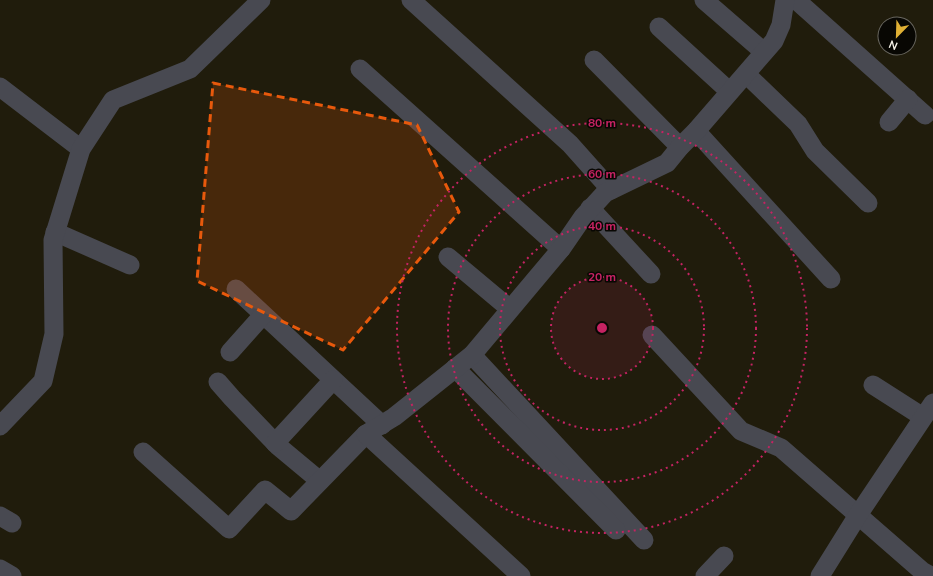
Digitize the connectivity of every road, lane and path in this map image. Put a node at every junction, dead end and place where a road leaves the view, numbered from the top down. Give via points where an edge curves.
1 (261, 0) edge
2 (411, 0) edge
3 (704, 0) edge
4 (785, 0) edge
5 (796, 0) edge
6 (660, 27) dead end
7 (764, 52) junction
8 (594, 60) dead end
9 (360, 69) dead end
10 (746, 74) junction
11 (0, 87) edge
12 (729, 91) junction
13 (908, 99) junction
14 (926, 115) dead end
15 (889, 122) dead end
16 (696, 131) junction
17 (680, 147) junction
18 (81, 149) junction
19 (611, 190) junction
20 (868, 203) dead end
21 (590, 208) junction
22 (55, 232) junction
23 (561, 249) junction
24 (448, 257) dead end
25 (130, 265) dead end
26 (651, 274) dead end
27 (831, 279) dead end
28 (236, 289) dead end
29 (510, 309) junction
30 (263, 315) junction
31 (652, 335) dead end
32 (230, 352) dead end
33 (472, 355) junction
34 (455, 368) junction
35 (333, 380) junction
36 (218, 382) dead end
37 (873, 385) dead end
38 (928, 410) edge
39 (0, 426) edge
40 (374, 430) junction
41 (275, 443) junction
42 (143, 452) dead end
43 (320, 481) junction
44 (858, 515) junction
45 (616, 530) dead end
46 (644, 540) dead end
47 (724, 556) dead end
48 (0, 569) edge
49 (12, 576) edge
50 (521, 576) edge
51 (705, 576) edge
52 (820, 576) edge
53 (931, 576) edge

1 - 18 street via 190,69 112,100
2 - 19 street via 570,144
3 - 7 street
4 - 7 street via 781,25 774,41
5 - 13 street
6 - 12 street
7 - 10 street
8 - 17 street
9 - 23 street
10 - 12 street
10 - 20 street via 798,124 816,151
11 - 18 street
12 - 16 street
13 - 14 street
13 - 15 street
16 - 17 street
16 - 27 street
17 - 19 street via 667,163
18 - 22 street
19 - 21 street via 604,193
21 - 23 street
21 - 26 street
22 - 25 street
22 - 39 street via 54,334 42,380
23 - 29 street
24 - 29 street
28 - 30 street
29 - 33 street
30 - 32 street
30 - 35 street
31 - 44 street via 741,430 781,448
33 - 34 street
33 - 46 street
34 - 40 street
34 - 45 street
35 - 40 street
35 - 41 street
36 - 41 street
37 - 38 street
38 - 44 street
40 - 43 street
40 - 50 street
41 - 43 street
42 - 43 street via 229,529 265,490 291,511
44 - 52 street
44 - 53 street
47 - 51 street
48 - 49 street

